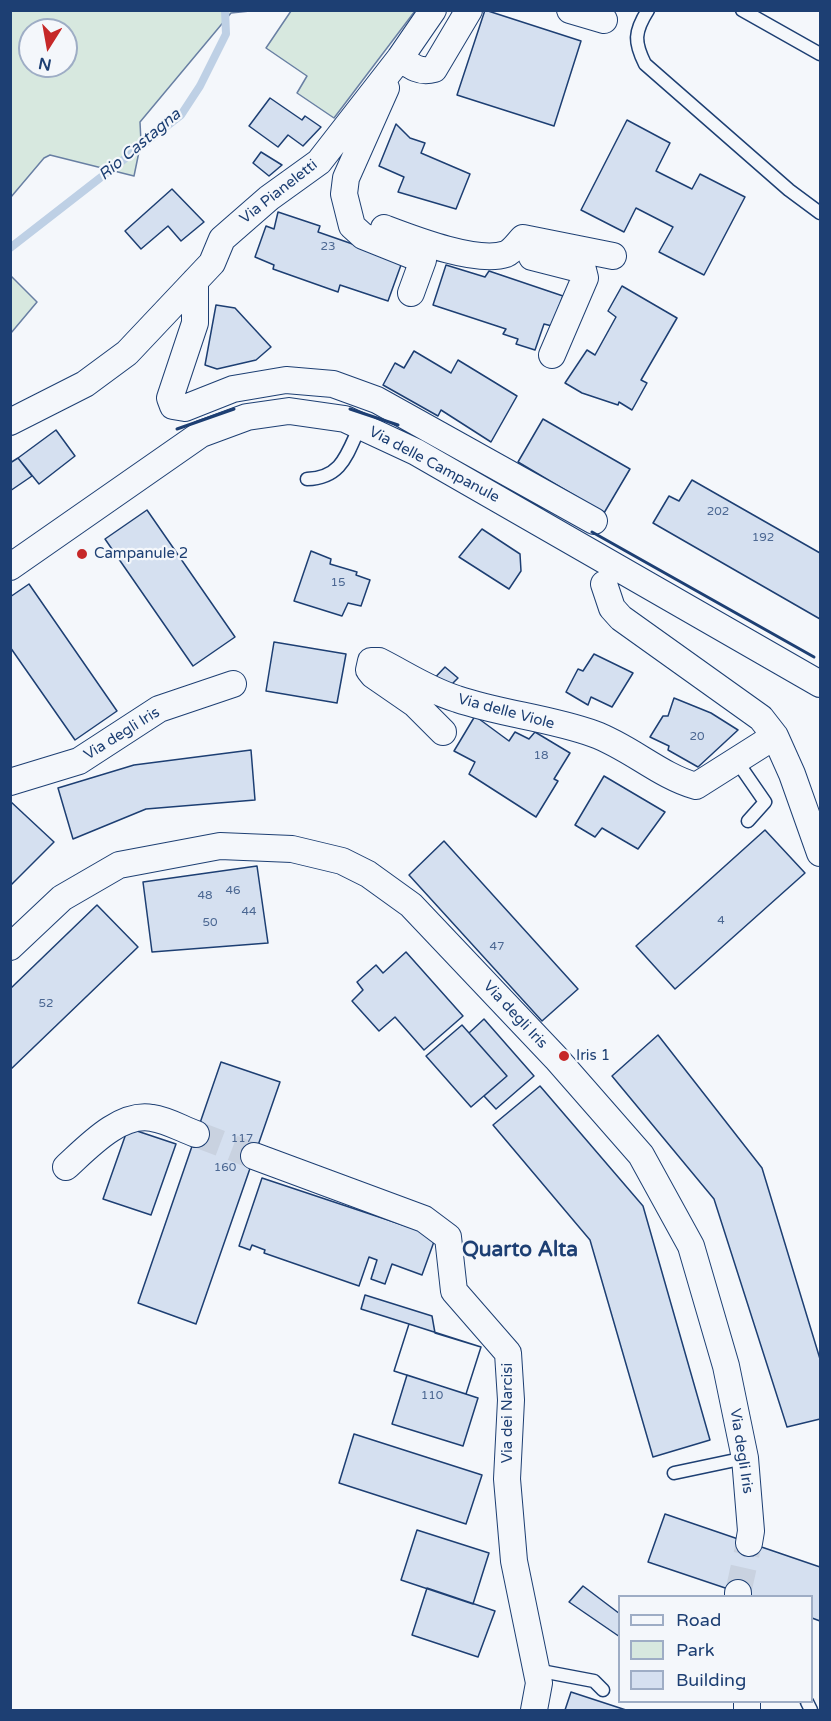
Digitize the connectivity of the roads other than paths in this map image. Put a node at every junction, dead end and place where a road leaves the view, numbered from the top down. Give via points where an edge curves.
1 (433, 10) edge
2 (469, 10) edge
3 (570, 10) edge
4 (648, 10) edge
5 (742, 10) edge
6 (604, 20) dead end
7 (820, 54) edge
8 (393, 66) junction
9 (820, 213) edge
10 (350, 214) junction
11 (508, 253) junction
12 (613, 256) dead end
13 (195, 281) junction
14 (411, 293) dead end
15 (552, 355) dead end
16 (10, 422) edge
17 (360, 426) junction
18 (307, 479) dead end
19 (594, 521) dead end
20 (10, 567) edge
21 (604, 584) dead end
22 (233, 684) dead end
23 (820, 684) edge
24 (444, 732) dead end
25 (775, 736) junction
26 (736, 759) junction
27 (10, 782) edge
28 (748, 821) dead end
29 (820, 853) edge
30 (10, 947) edge
31 (196, 1134) tunnel mouth
32 (254, 1155) tunnel mouth
33 (66, 1167) dead end
34 (746, 1458) junction
35 (674, 1473) dead end
36 (749, 1543) tunnel mouth
37 (536, 1671) junction
38 (603, 1690) dead end
39 (534, 1710) edge

1 - 8 street, Via Pianeletti
2 - 8 street via 434,69 425,72
3 - 6 street
4 - 9 lane via 639,24 636,46 645,64
5 - 7 lane
8 - 10 street, Via Pianeletti via 377,112 345,178 344,194
8 - 13 street, Via Pianeletti via 319,162 235,226 222,239 212,263
10 - 11 street via 472,255 491,257
10 - 14 street, Via Pianeletti via 352,226 363,236 423,261
11 - 12 street via 523,238
11 - 15 street via 583,270 585,278
13 - 16 street, Via Pianeletti via 127,353 85,384
13 - 19 street via 195,323 170,398 173,406 185,408 233,389 286,380 333,384 377,400
17 - 18 lane via 343,464 323,479
17 - 20 street, Via delle Campanule via 345,419 289,411 247,417 201,434
17 - 23 street, Via delle Campanule via 416,452
21 - 25 street via 612,608 621,618 761,718
22 - 27 street, Via degli Iris via 159,709 79,761
24 - 26 street, Via delle Viole via 415,704 374,675 369,670 371,662 379,661 425,687 459,700 593,734 696,786
25 - 26 street, Via delle Viole
25 - 29 street
26 - 28 lane via 765,802
30 - 34 street, Via degli Iris via 62,898 119,865 220,846 281,849 342,861 368,874 411,905 556,1058 641,1155 691,1246 726,1366
31 - 33 street via 152,1117 127,1120
32 - 37 street, Via dei Narcisi via 424,1219 448,1237 454,1291 508,1353 511,1400 507,1479 514,1561
34 - 35 lane
34 - 36 street, Via degli Iris
37 - 38 lane via 594,1681
37 - 39 street, Via dei Narcisi via 539,1683

